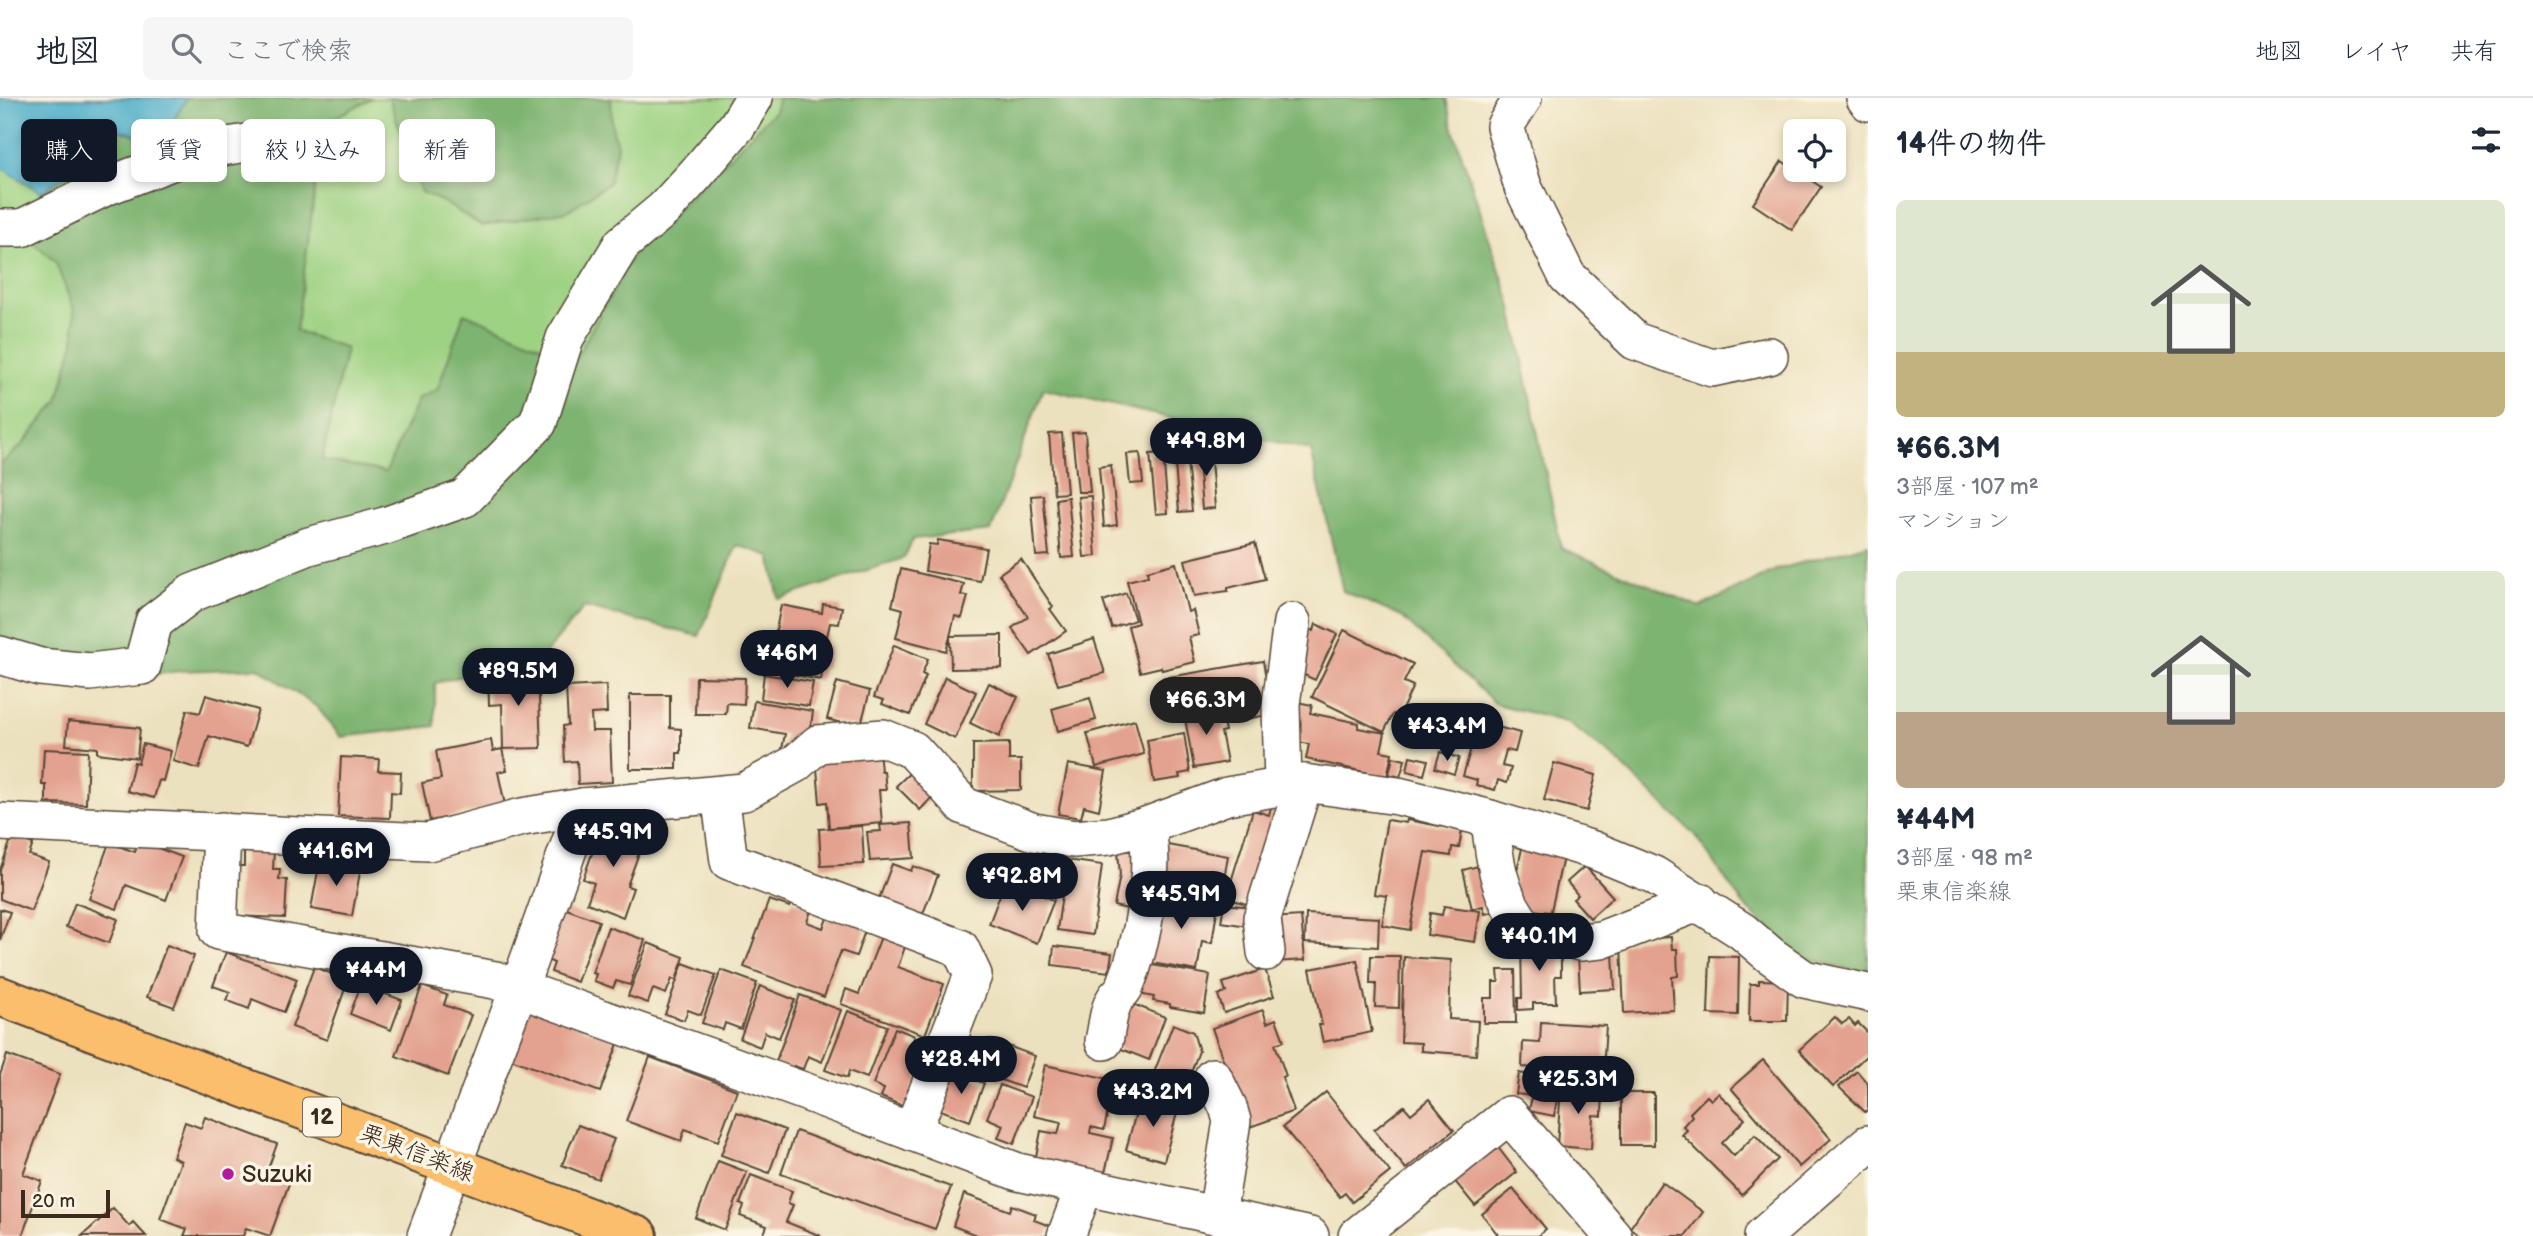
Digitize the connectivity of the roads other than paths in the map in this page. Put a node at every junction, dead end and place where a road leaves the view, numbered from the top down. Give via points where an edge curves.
1 (754, 98) edge
2 (1523, 98) edge
3 (1865, 98) edge
4 (1868, 102) edge
5 (241, 144) edge
6 (0, 228) edge
7 (1769, 356) dead end
8 (1292, 622) dead end
9 (0, 655) edge
10 (1294, 785) junction
11 (720, 794) junction
12 (583, 807) junction
13 (1490, 819) junction
14 (0, 822) edge
15 (1146, 826) junction
16 (222, 831) junction
17 (1700, 902) junction
18 (1266, 952) dead end
19 (519, 988) junction
20 (1868, 993) edge
21 (2, 1003) edge
22 (1104, 1041) dead end
23 (1213, 1077) dead end
24 (912, 1132) junction
25 (1868, 1144) edge
26 (452, 1166) junction
27 (1084, 1188) junction
28 (1217, 1215) junction
29 (426, 1236) edge
30 (638, 1236) edge
31 (1066, 1236) edge
32 (1310, 1236) edge
33 (1357, 1236) edge
34 (1612, 1236) edge
35 (1763, 1236) edge

1 - 9 street via 696,174 622,244 565,338 538,422 465,498 310,546 192,593 154,622 142,666 90,672 40,667
2 - 7 street via 1505,126 1523,187 1567,276 1636,341 1713,368
3 - 4 street
5 - 6 street via 202,150 105,187 22,228
8 - 10 street via 1281,704
10 - 13 street via 1398,796
10 - 15 street via 1227,796
10 - 18 street via 1262,918
11 - 12 street
11 - 15 street via 744,792 795,765 818,744 883,738 913,750 964,806 1034,832 1074,839
11 - 24 street via 729,861 960,948 973,975
12 - 16 street via 522,817 428,842
12 - 19 street
13 - 17 street via 1593,850 1654,875
13 - 17 street via 1507,904 1526,928 1580,942 1601,940
14 - 16 street
15 - 22 street via 1148,889 1136,956 1124,990 1114,1000
16 - 19 street via 218,931
17 - 20 street via 1804,979
19 - 24 street
19 - 26 street
21 - 26 main road, 栗東信楽線 / 12
23 - 28 street via 1232,1121
24 - 27 street via 1018,1172
25 - 35 street
26 - 29 street
26 - 30 main road, 栗東信楽線 / 12
27 - 28 street
27 - 31 street
28 - 32 street
33 - 34 street via 1509,1115

